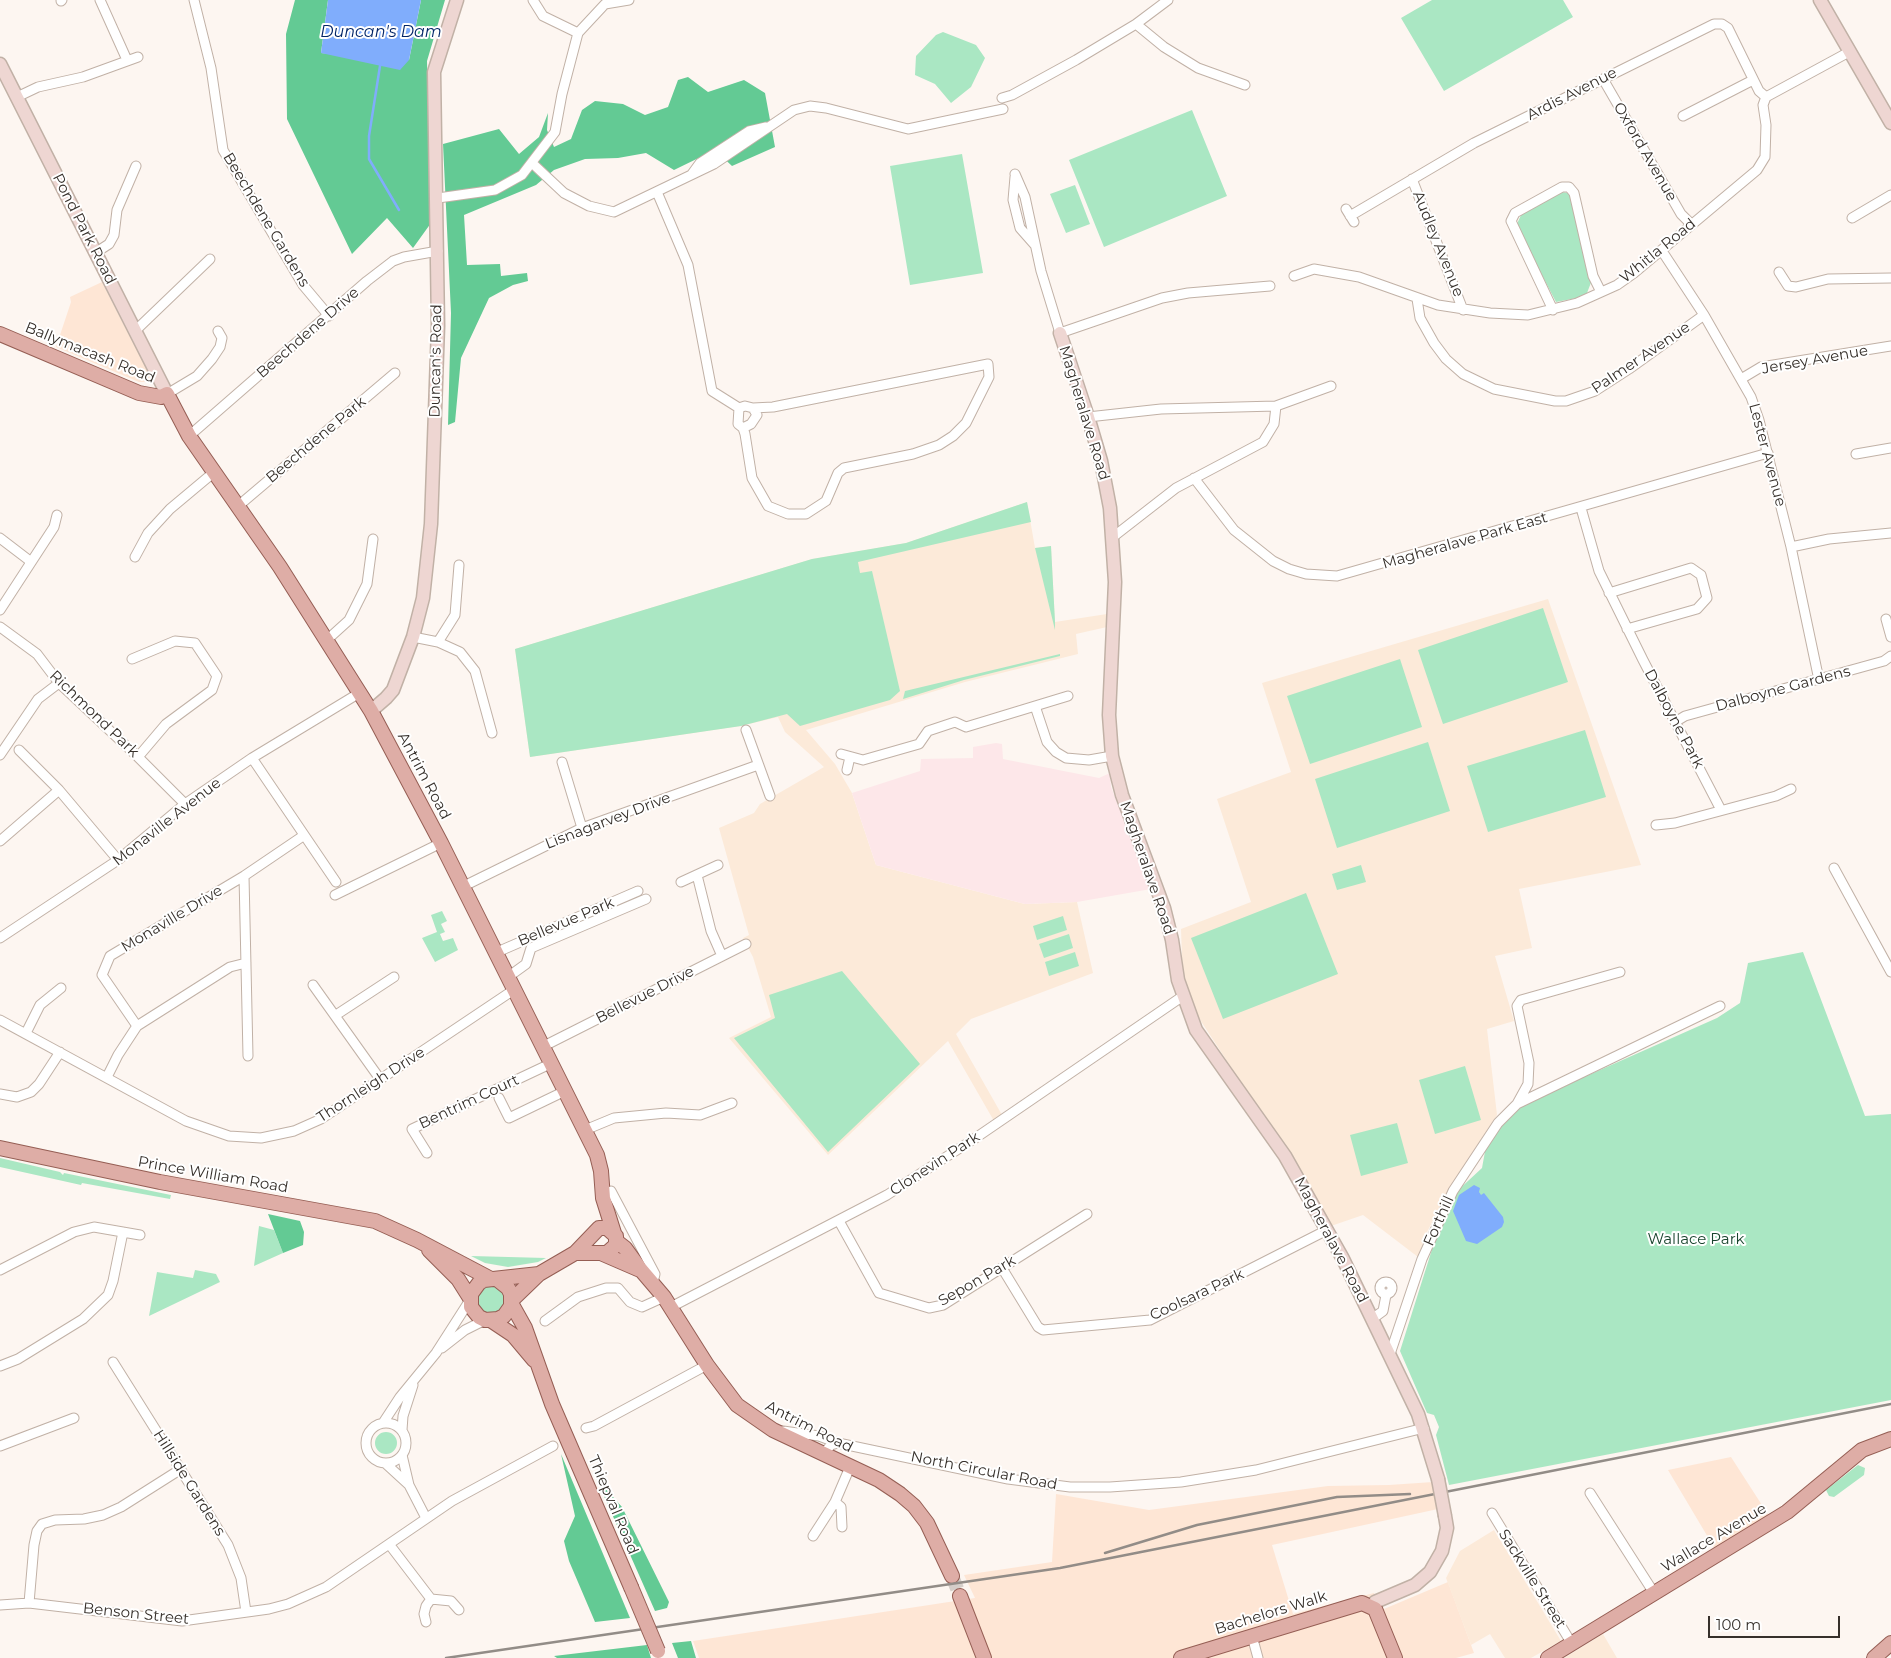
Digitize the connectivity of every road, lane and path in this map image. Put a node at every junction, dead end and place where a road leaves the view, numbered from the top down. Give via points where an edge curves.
1 (100, 0) edge
2 (194, 0) edge
3 (457, 0) edge
4 (533, 0) edge
5 (629, 0) edge
6 (1168, 0) edge
7 (1820, 0) edge
8 (1136, 24) junction
9 (578, 34) junction
10 (1849, 52) junction
11 (138, 58) dead end
12 (127, 60) junction
13 (0, 64) edge
14 (1603, 79) junction
15 (1753, 80) junction
16 (4, 82) edge
17 (1245, 85) dead end
18 (18, 97) junction
19 (1766, 97) junction
20 (1002, 98) dead end
21 (1003, 109) dead end
22 (1683, 116) dead end
23 (1891, 123) edge
24 (532, 163) junction
25 (136, 166) dead end
26 (1412, 179) junction
27 (657, 192) junction
28 (1891, 195) edge
29 (438, 198) junction
30 (1350, 216) dead end
31 (1852, 218) dead end
32 (1690, 224) junction
33 (1035, 246) junction
34 (438, 251) junction
35 (1662, 251) junction
36 (95, 253) junction
37 (210, 259) dead end
38 (1780, 272) dead end
39 (1294, 276) dead end
40 (1891, 278) edge
41 (1270, 286) dead end
42 (1601, 292) junction
43 (1417, 299) junction
44 (1463, 310) junction
45 (1553, 310) junction
46 (1704, 315) junction
47 (329, 316) junction
48 (135, 331) junction
49 (218, 331) dead end
50 (1060, 332) junction
51 (0, 334) edge
52 (1891, 346) edge
53 (395, 373) dead end
54 (1741, 379) junction
55 (1331, 386) dead end
56 (167, 394) junction
57 (1276, 406) junction
58 (739, 408) junction
59 (753, 408) junction
60 (1088, 417) junction
61 (743, 428) junction
62 (189, 436) junction
63 (1891, 448) edge
64 (1768, 453) junction
65 (1856, 454) dead end
66 (213, 473) junction
67 (1194, 478) junction
68 (237, 507) junction
69 (1581, 508) junction
70 (57, 515) dead end
71 (1891, 533) edge
72 (0, 538) edge
73 (1113, 538) junction
74 (373, 539) dead end
75 (1791, 547) junction
76 (135, 557) dead end
77 (30, 561) junction
78 (459, 565) dead end
79 (1609, 593) junction
80 (0, 610) edge
81 (1886, 618) dead end
82 (0, 628) edge
83 (1626, 629) junction
84 (413, 637) junction
85 (1891, 637) edge
86 (328, 640) junction
87 (438, 642) junction
88 (1891, 656) edge
89 (132, 659) dead end
90 (1819, 680) junction
91 (59, 683) junction
92 (361, 692) junction
93 (1068, 696) dead end
94 (1035, 706) junction
95 (371, 711) junction
96 (1675, 722) junction
97 (746, 730) dead end
98 (492, 733) dead end
99 (19, 750) dead end
100 (0, 755) edge
101 (1112, 756) junction
102 (138, 757) junction
103 (252, 758) junction
104 (562, 762) dead end
105 (758, 765) junction
106 (847, 770) dead end
107 (1791, 789) dead end
108 (59, 790) junction
109 (770, 796) dead end
110 (185, 804) junction
111 (1721, 810) junction
112 (1656, 825) dead end
113 (582, 828) junction
114 (303, 836) junction
115 (0, 841) edge
116 (441, 843) junction
117 (118, 860) junction
118 (718, 866) dead end
119 (1834, 868) dead end
120 (697, 875) junction
121 (244, 876) junction
122 (336, 882) dead end
123 (681, 882) dead end
124 (462, 887) junction
125 (638, 891) dead end
126 (335, 894) dead end
127 (646, 899) dead end
128 (0, 938) edge
129 (746, 944) dead end
130 (495, 953) junction
131 (722, 956) junction
132 (246, 962) junction
133 (1620, 972) dead end
134 (1891, 972) edge
135 (394, 977) dead end
136 (508, 977) junction
137 (313, 985) dead end
138 (61, 988) dead end
139 (515, 989) junction
140 (1183, 996) junction
141 (1720, 1006) dead end
142 (336, 1015) junction
143 (0, 1020) edge
144 (137, 1026) junction
145 (26, 1033) junction
146 (544, 1046) junction
147 (60, 1052) junction
148 (248, 1056) dead end
149 (552, 1063) junction
150 (107, 1077) junction
151 (380, 1080) junction
152 (566, 1091) junction
153 (0, 1094) edge
154 (499, 1098) dead end
155 (732, 1103) dead end
156 (1517, 1104) junction
157 (585, 1130) junction
158 (0, 1148) edge
159 (427, 1153) dead end
160 (607, 1194) junction
161 (1087, 1214) dead end
162 (839, 1221) junction
163 (631, 1228) junction
164 (1327, 1230) junction
165 (123, 1232) junction
166 (140, 1235) dead end
167 (592, 1235) junction
168 (615, 1237) junction
169 (417, 1240) junction
170 (575, 1254) junction
171 (601, 1254) junction
172 (1002, 1268) junction
173 (0, 1270) edge
174 (641, 1270) junction
175 (539, 1274) junction
176 (494, 1280) junction
177 (654, 1283) junction
178 (1386, 1294) dead end
179 (470, 1299) junction
180 (511, 1302) junction
181 (668, 1302) junction
182 (1372, 1319) junction
183 (488, 1320) junction
184 (545, 1321) dead end
185 (436, 1353) junction
186 (1390, 1354) junction
187 (113, 1362) dead end
188 (537, 1364) junction
189 (706, 1365) junction
190 (0, 1366) edge
191 (416, 1378) junction
192 (74, 1418) dead end
193 (383, 1423) junction
194 (586, 1428) dead end
195 (1424, 1428) junction
196 (402, 1430) junction
197 (773, 1430) junction
198 (1891, 1439) edge
199 (838, 1443) junction
200 (0, 1446) edge
201 (553, 1446) dead end
202 (824, 1453) junction
203 (402, 1455) junction
204 (385, 1463) junction
205 (850, 1466) junction
206 (181, 1469) junction
207 (409, 1485) junction
208 (1590, 1493) dead end
209 (835, 1502) junction
210 (1492, 1513) dead end
211 (426, 1518) junction
212 (842, 1527) dead end
213 (813, 1536) dead end
214 (389, 1544) junction
215 (952, 1576) tunnel mouth
216 (1654, 1593) junction
217 (960, 1596) tunnel mouth
218 (431, 1599) junction
219 (29, 1603) junction
220 (0, 1605) edge
221 (1371, 1606) junction
222 (459, 1610) dead end
223 (246, 1612) junction
224 (426, 1622) dead end
225 (1252, 1636) junction
226 (1891, 1643) edge
227 (1572, 1644) junction
228 (660, 1654) edge
229 (984, 1658) edge
230 (1181, 1658) edge
231 (1258, 1658) edge
232 (1394, 1658) edge
233 (1548, 1658) edge
234 (1874, 1658) edge

1 - 12 street
2 - 47 street, Beechdene Gardens via 211,68 223,150 298,277
3 - 29 street, Duncan's Road via 434,72
4 - 9 street via 543,16
5 - 9 street via 605,4
6 - 8 street
7 - 10 street
8 - 17 street via 1164,47 1198,68
8 - 20 street
9 - 24 street via 555,132
10 - 19 street
10 - 23 street
11 - 12 street
12 - 18 street via 84,77 38,87
13 - 16 street, Pond Park Road
14 - 15 street, Ardis Avenue via 1714,24 1722,24 1728,28
14 - 26 street, Ardis Avenue via 1474,143
14 - 32 street, Oxford Avenue via 1681,214
15 - 19 street, Ardis Avenue via 1758,91
15 - 22 street
16 - 18 street, Pond Park Road
18 - 36 street, Pond Park Road
19 - 32 street, Whitla Road via 1763,105 1765,156 1757,170
21 - 27 street via 908,129 810,106 794,110 714,164
24 - 27 street via 564,193 589,206 614,212
24 - 29 street via 522,175 495,190
25 - 36 street via 117,210 114,235 109,244
26 - 30 street, Ardis Avenue
26 - 44 street, Audley Avenue
27 - 58 street via 688,265 712,390
28 - 31 street
29 - 34 street, Duncan's Road
32 - 35 street, Whitla Road
33 - 33 street, Magheralave Road via 1020,228 1013,200 1015,174 1031,196 1038,222
33 - 50 street, Magheralave Road
34 - 47 street, Beechdene Drive via 393,262
34 - 84 street, Duncan's Road via 431,524 421,613
35 - 42 street, Whitla Road via 1617,285
35 - 46 street, Lester Avenue
36 - 48 street, Pond Park Road
37 - 48 street
38 - 40 street via 1788,286 1796,287 1828,279
39 - 43 street, Whitla Road via 1314,269 1359,276
41 - 50 street via 1162,298
42 - 45 street, Whitla Road
42 - 45 street via 1593,276 1574,193 1569,187 1562,187 1515,213 1511,221
43 - 44 street, Whitla Road
43 - 46 street, Palmer Avenue via 1420,318 1431,339 1463,374 1494,389 1555,401 1566,401 1595,391
44 - 45 street, Whitla Road via 1528,315
46 - 54 street, Lester Avenue
47 - 62 street, Beechdene Drive
48 - 56 street, Pond Park Road
49 - 56 street via 222,338 212,359 197,376
50 - 60 street, Magheralave Road
51 - 56 main road, Ballymacash Road via 138,393 161,398
52 - 54 street, Jersey Avenue via 1761,367
53 - 68 street, Beechdene Park
54 - 64 street, Lester Avenue via 1760,420
55 - 57 street
56 - 62 main road, Antrim Road
57 - 60 street via 1161,410
57 - 67 street via 1274,424 1263,442
58 - 59 street
58 - 61 street via 738,424
59 - 61 street via 757,412 755,421
59 - 61 street via 772,407 988,364 989,377 966,423 954,436 913,454 844,468 838,473 826,501 806,514 788,514 768,506 752,478
60 - 73 street, Magheralave Road via 1105,480
62 - 66 main road, Antrim Road
63 - 65 street
64 - 69 street, Magheralave Park East
64 - 75 street, Lester Avenue
66 - 68 main road, Antrim Road
66 - 76 street via 170,509 148,533
67 - 69 street, Magheralave Park East via 1234,530 1254,546 1289,569 1322,576 1357,572
67 - 73 street via 1167,494
68 - 86 main road, Antrim Road
69 - 79 street, Dalboyne Park via 1599,571
70 - 77 street via 54,527
71 - 75 street via 1829,539
72 - 77 street
73 - 101 street, Magheralave Road via 1115,602 1109,715
74 - 86 street via 367,584 349,620
75 - 90 street, Lester Avenue
77 - 80 street
78 - 87 street via 455,616
79 - 83 street, Dalboyne Park
79 - 83 street via 1691,568 1701,575 1707,598 1697,609
81 - 85 street
82 - 91 street, Richmond Park via 37,654
83 - 96 street, Dalboyne Park
84 - 87 street
84 - 95 street, Duncan's Road via 393,690
86 - 92 main road, Antrim Road
87 - 98 street via 460,652 475,671
88 - 90 street, Dalboyne Gardens via 1884,661
89 - 102 street via 175,640 195,643 218,676 212,690 166,724
90 - 96 street, Dalboyne Gardens via 1685,716
91 - 100 street via 38,699
91 - 102 street, Richmond Park
92 - 95 main road, Antrim Road
92 - 103 street, Monaville Avenue
93 - 94 street
94 - 101 street via 1047,742 1056,752 1066,758
94 - 106 street via 966,727 954,722 928,731 919,744 863,760 845,756
95 - 116 main road, Antrim Road
96 - 111 street, Dalboyne Park
97 - 105 street
99 - 108 street
101 - 140 street, Magheralave Road via 1122,794 1164,908
102 - 110 street, Richmond Park
103 - 110 street, Monaville Avenue
103 - 114 street
104 - 113 street
105 - 109 street
105 - 113 street, Lisnagarvey Drive
107 - 111 street
108 - 115 street
108 - 117 street
110 - 117 street, Monaville Avenue
111 - 112 street
113 - 124 street, Lisnagarvey Drive
114 - 121 street, Monaville Drive
114 - 122 street
116 - 124 main road, Antrim Road
116 - 126 street
117 - 128 street, Monaville Avenue
118 - 120 street
119 - 134 street
120 - 123 street
120 - 131 street via 711,931
121 - 132 street
121 - 144 street, Monaville Drive via 110,956 102,975
124 - 130 main road, Antrim Road
125 - 130 street, Bellevue Park
127 - 136 street via 531,948 526,964
129 - 131 street, Bellevue Drive
130 - 136 main road, Antrim Road
131 - 146 street, Bellevue Drive
132 - 144 street via 230,968
132 - 148 street
133 - 156 street, Forthill via 1521,1000 1517,1006 1529,1063 1528,1084
135 - 142 street
136 - 139 main road, Antrim Road
137 - 142 street
138 - 145 street via 40,1006
139 - 146 main road, Antrim Road
139 - 151 street, Thornleigh Drive
140 - 162 street, Clonevin Park via 974,1139 887,1195
140 - 164 street, Magheralave Road via 1200,1036 1286,1156
141 - 156 street, Forthill
142 - 151 street
143 - 145 street, Thornleigh Drive
144 - 150 street
145 - 147 street, Thornleigh Drive
146 - 149 main road, Antrim Road
147 - 150 street, Thornleigh Drive
147 - 153 street via 30,1092 17,1096
149 - 152 main road, Antrim Road
149 - 159 street, Bentrim Court via 412,1129
150 - 151 street, Thornleigh Drive via 186,1121 229,1136 260,1138 294,1131 320,1119
152 - 154 street, Bentrim Court via 509,1118
152 - 157 main road, Antrim Road
155 - 157 street via 700,1115 658,1113 614,1118
156 - 186 street, Forthill via 1498,1122 1452,1191 1422,1259
157 - 160 main road, Antrim Road via 597,1155
158 - 169 main road, Prince William Road via 160,1182 375,1221
160 - 163 street
160 - 167 main road, Antrim Road
160 - 168 main road, Antrim Road
161 - 172 street, Sepon Park
162 - 172 street, Sepon Park via 879,1293 886,1297 929,1308 943,1305
162 - 181 street, Clonevin Park
163 - 168 street
163 - 177 street via 655,1274
164 - 172 street, Coolsara Park via 1150,1320 1043,1330 1038,1327
164 - 182 street, Magheralave Road
165 - 166 street
165 - 173 street via 94,1227 74,1232
165 - 190 street via 108,1295 83,1319 18,1359
167 - 168 main road via 603,1228
167 - 170 main road
167 - 171 main road via 592,1248
168 - 171 main road via 613,1249
168 - 174 main road, Antrim Road
169 - 176 main road, Prince William Road
169 - 179 main road, Prince William Road via 458,1279
170 - 171 main road
170 - 175 main road
171 - 174 main road, Antrim Road
174 - 177 main road, Antrim Road
175 - 176 main road
175 - 180 main road
176 - 179 main road via 478,1283
176 - 180 main road via 508,1288
177 - 181 main road, Antrim Road
178 - 182 street via 1383,1312
179 - 183 main road via 474,1312
179 - 185 street
180 - 183 main road via 504,1316
180 - 188 main road, Thiepval Road via 525,1328
181 - 184 street, Clonevin Park via 642,1307 630,1302 618,1288 606,1288 578,1297
181 - 189 main road, Antrim Road
182 - 186 street, Magheralave Road
183 - 185 street via 465,1330
183 - 188 main road, Thiepval Road via 513,1336
185 - 191 street
186 - 195 street, Magheralave Road
187 - 206 street, Hillside Gardens
188 - 228 main road, Thiepval Road, bridge
189 - 194 street
189 - 197 main road, Antrim Road via 737,1405
191 - 193 street
191 - 196 street via 403,1416
192 - 200 street
193 - 196 street
193 - 204 street via 371,1429 366,1448 373,1458
195 - 199 street, North Circular Road via 1256,1470 1182,1482 1110,1487 1070,1487 1008,1479
195 - 221 street, Magheralave Road, bridge via 1445,1516 1442,1551 1430,1572 1415,1585
196 - 203 street via 406,1440
197 - 199 street, North Circular Road via 818,1436
197 - 202 main road, Antrim Road
198 - 216 main road, Wallace Avenue via 1862,1450 1787,1512
199 - 202 street
201 - 211 street, Benson Street via 484,1482
202 - 205 main road, Antrim Road
203 - 204 street
203 - 207 street
204 - 207 street
205 - 209 street
205 - 215 main road, Antrim Road via 879,1480 914,1506 931,1531
206 - 219 street via 103,1515 42,1524 34,1545
206 - 223 street, Hillside Gardens via 228,1545 242,1578
207 - 211 street
208 - 216 street
209 - 212 street via 841,1507
209 - 213 street
210 - 227 street, Sackville Street
211 - 214 street, Benson Street
214 - 218 street
214 - 223 street, Benson Street via 306,1597 269,1609
216 - 227 main road, Wallace Avenue
217 - 229 main road
218 - 222 street via 451,1601
218 - 224 street via 424,1614
219 - 220 street, Benson Street
219 - 223 street, Benson Street via 182,1621
221 - 225 main road, Bachelors Walk via 1353,1605
221 - 232 main road
225 - 230 main road, Bachelors Walk
225 - 231 street
226 - 234 main road
227 - 233 main road, Wallace Avenue

